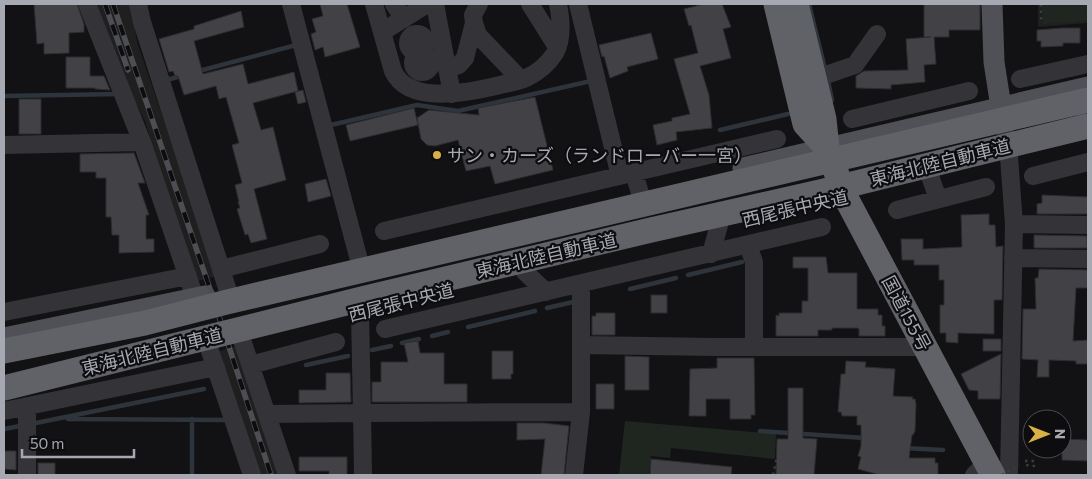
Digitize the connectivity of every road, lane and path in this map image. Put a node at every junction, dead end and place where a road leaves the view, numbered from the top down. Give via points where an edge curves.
1 (87, 4) edge
2 (138, 4) edge
3 (291, 4) edge
4 (374, 4) edge
5 (427, 4) edge
6 (435, 4) edge
7 (479, 4) edge
8 (530, 4) edge
9 (558, 4) edge
10 (578, 4) edge
11 (776, 4) edge
12 (796, 4) edge
13 (992, 4) edge
14 (1041, 4) edge
15 (405, 11) edge
16 (1041, 21) dead end
17 (474, 23) junction
18 (382, 32) junction
19 (414, 33) dead end
20 (877, 34) dead end
21 (557, 47) junction
22 (1088, 64) edge
23 (412, 66) dead end
24 (447, 69) junction
25 (393, 71) junction
26 (814, 79) junction
27 (1020, 79) dead end
28 (521, 80) junction
29 (1088, 87) edge
30 (969, 91) dead end
31 (1088, 92) edge
32 (452, 94) junction
33 (1088, 100) edge
34 (899, 108) junction
35 (1007, 112) junction
36 (852, 119) dead end
37 (1088, 126) edge
38 (905, 130) junction
39 (777, 139) dead end
40 (1088, 139) edge
41 (142, 142) junction
42 (4, 145) edge
43 (827, 148) junction
44 (1009, 157) junction
45 (1088, 162) edge
46 (627, 174) junction
47 (930, 176) junction
48 (1033, 176) dead end
49 (986, 188) dead end
50 (820, 192) junction
51 (640, 193) junction
52 (844, 196) junction
53 (938, 199) junction
54 (897, 210) dead end
55 (1014, 224) junction
56 (719, 226) junction
57 (1088, 226) edge
58 (822, 227) dead end
59 (384, 231) dead end
60 (320, 244) dead end
61 (748, 246) junction
62 (711, 254) junction
63 (1013, 258) junction
64 (1088, 259) edge
65 (359, 260) junction
66 (221, 269) junction
67 (525, 272) junction
68 (188, 276) junction
69 (581, 284) junction
70 (546, 292) junction
71 (228, 296) junction
72 (195, 298) junction
73 (4, 312) edge
74 (360, 312) junction
75 (385, 329) dead end
76 (237, 335) junction
77 (4, 337) edge
78 (336, 342) dead end
79 (581, 345) junction
80 (754, 347) junction
81 (924, 347) junction
82 (4, 350) edge
83 (213, 357) junction
84 (251, 365) junction
85 (4, 374) edge
86 (4, 389) edge
87 (27, 407) junction
88 (4, 411) edge
89 (581, 412) junction
90 (268, 414) junction
91 (362, 414) junction
92 (778, 457) dead end
93 (1014, 470) edge
94 (989, 472) edge
95 (27, 475) edge
96 (252, 475) edge
97 (287, 475) edge
98 (363, 475) edge
99 (574, 475) edge
100 (773, 475) edge

1 - 41 street
2 - 66 street
3 - 65 street
4 - 18 street
5 - 15 street
6 - 24 street
7 - 17 street via 473,15
8 - 21 street
9 - 21 street via 560,31
10 - 46 street
11 - 43 highway, 国道155号 via 805,124
12 - 26 highway, 国道155号
13 - 35 main road via 994,62
14 - 16 path
15 - 18 street
15 - 19 street
17 - 24 street via 465,58 459,65
17 - 28 street via 478,35
18 - 25 street
20 - 26 street via 855,65
21 - 28 street via 548,62
22 - 27 street
23 - 25 street
24 - 32 street
25 - 32 street via 403,84
26 - 43 highway, 国道155号
28 - 32 street
29 - 35 main road
30 - 34 street
31 - 35 highway, bridge
33 - 35 highway, 東海北陸自動車道, bridge
34 - 36 street
34 - 38 street
35 - 38 main road
35 - 44 street
35 - 71 highway, 東海北陸自動車道, bridge
37 - 50 highway, 東海北陸自動車道, bridge
38 - 43 main road
39 - 46 street
40 - 44 main road, 西尾張中央道
40 - 50 highway, bridge
41 - 42 street
41 - 68 street
43 - 51 main road
43 - 52 highway, 国道155号
44 - 47 main road, 西尾張中央道
44 - 55 street
45 - 48 street
46 - 51 street
46 - 59 street
47 - 52 main road, 西尾張中央道
47 - 53 street
49 - 53 street
50 - 76 highway, 東海北陸自動車道, bridge via 651,230
51 - 65 main road
52 - 56 main road, 西尾張中央道
52 - 81 highway, 国道155号
53 - 54 street
55 - 57 street
55 - 63 street
56 - 62 street
56 - 67 main road, 西尾張中央道
58 - 61 street
60 - 66 street
61 - 62 street
61 - 80 street via 754,262
62 - 69 street
63 - 64 street
63 - 93 street
65 - 71 main road
66 - 71 street
67 - 70 street
67 - 74 main road, 西尾張中央道
68 - 72 street
68 - 73 street
69 - 70 street
69 - 79 street
70 - 75 street
71 - 72 main road
71 - 77 highway, bridge
71 - 82 highway, bridge via 145,323
72 - 77 main road
74 - 76 main road, 西尾張中央道
74 - 91 street
76 - 83 main road, 西尾張中央道
76 - 84 street
76 - 85 highway, bridge
76 - 86 highway, 東海北陸自動車道, bridge
78 - 84 street
79 - 80 street
79 - 89 street
80 - 81 street
81 - 94 highway, 国道155号
83 - 86 main road, 西尾張中央道
83 - 87 street
83 - 96 street
84 - 90 street
87 - 88 street
87 - 95 street
89 - 91 street
89 - 99 street
90 - 91 street
90 - 97 street
91 - 98 street
92 - 100 path
93 - 94 path, bridge

